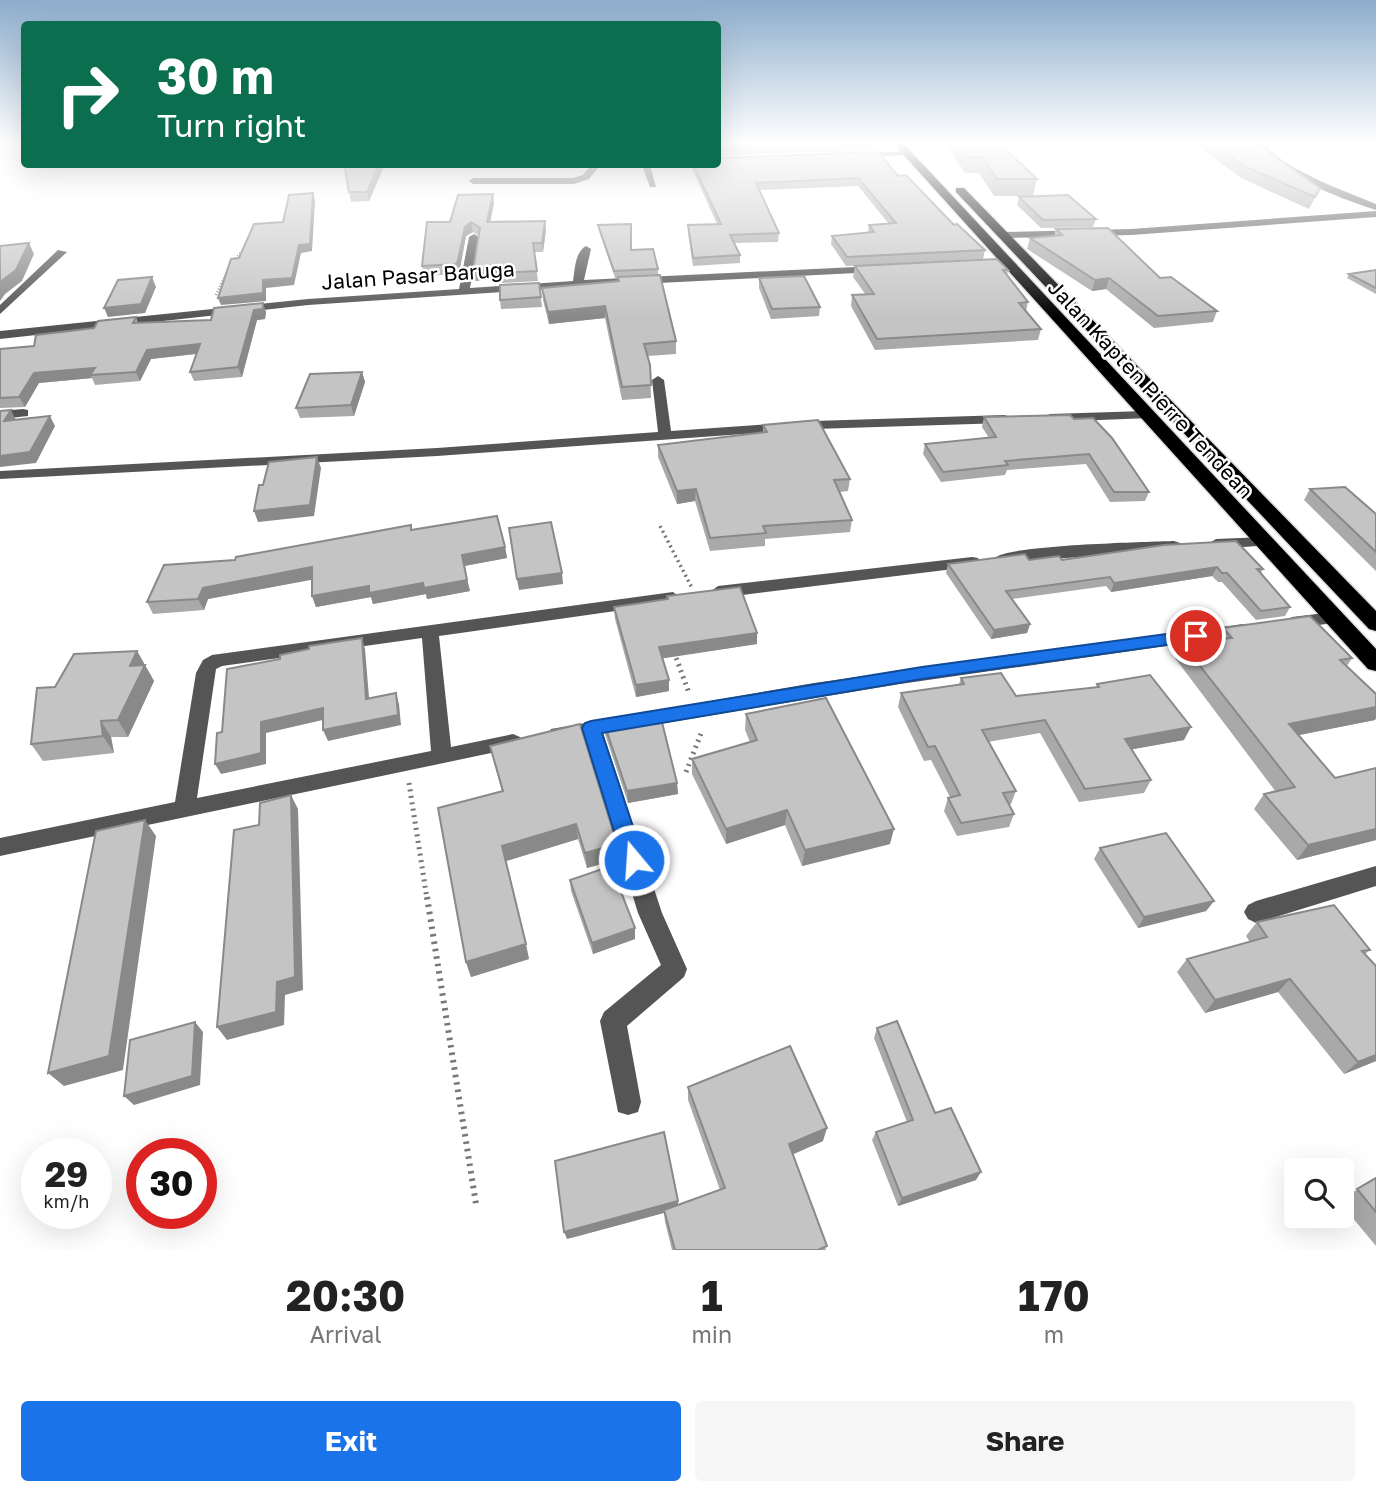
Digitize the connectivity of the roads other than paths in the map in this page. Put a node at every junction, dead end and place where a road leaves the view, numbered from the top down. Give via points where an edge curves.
1 (950, 200) edge
2 (967, 200) edge
3 (1376, 214) edge
4 (1004, 234) junction
5 (474, 237) edge
6 (586, 249) dead end
7 (62, 252) dead end
8 (1028, 262) junction
9 (1001, 263) junction
10 (892, 269) edge
11 (578, 284) junction
12 (464, 291) junction
13 (0, 311) edge
14 (0, 335) edge
15 (658, 380) dead end
16 (23, 413) dead end
17 (0, 415) edge
18 (1145, 415) junction
19 (665, 436) junction
20 (0, 475) edge
21 (1265, 542) junction
22 (1333, 618) junction
23 (1376, 624) edge
24 (430, 632) junction
25 (1376, 663) edge
26 (591, 728) junction
27 (442, 756) junction
28 (185, 810) junction
29 (0, 847) edge
30 (1376, 876) edge
31 (1256, 912) dead end
32 (628, 1102) dead end

1 - 9 highway, Jalan Kapten Pierre Tendean
2 - 4 highway, Jalan Kapten Pierre Tendean
3 - 4 street via 1131,232
4 - 8 highway, Jalan Kapten Pierre Tendean
5 - 12 street
6 - 11 street
7 - 13 street
8 - 9 street
8 - 23 highway, Jalan Kapten Pierre Tendean
9 - 18 highway, Jalan Kapten Pierre Tendean
10 - 11 street, Jalan Pasar Baruga
11 - 12 street, Jalan Pasar Baruga
12 - 14 street, Jalan Pasar Baruga via 203,312
15 - 19 street
16 - 17 street
18 - 19 street via 814,425
18 - 21 highway, Jalan Kapten Pierre Tendean
19 - 20 street
21 - 22 highway, Jalan Kapten Pierre Tendean
21 - 24 street via 1044,553
22 - 25 highway, Jalan Kapten Pierre Tendean
22 - 26 street via 922,673
24 - 27 street
24 - 28 street via 218,660 209,665
26 - 27 street
26 - 32 street via 650,913 676,968 612,1021
27 - 28 street
28 - 29 street
30 - 31 street

